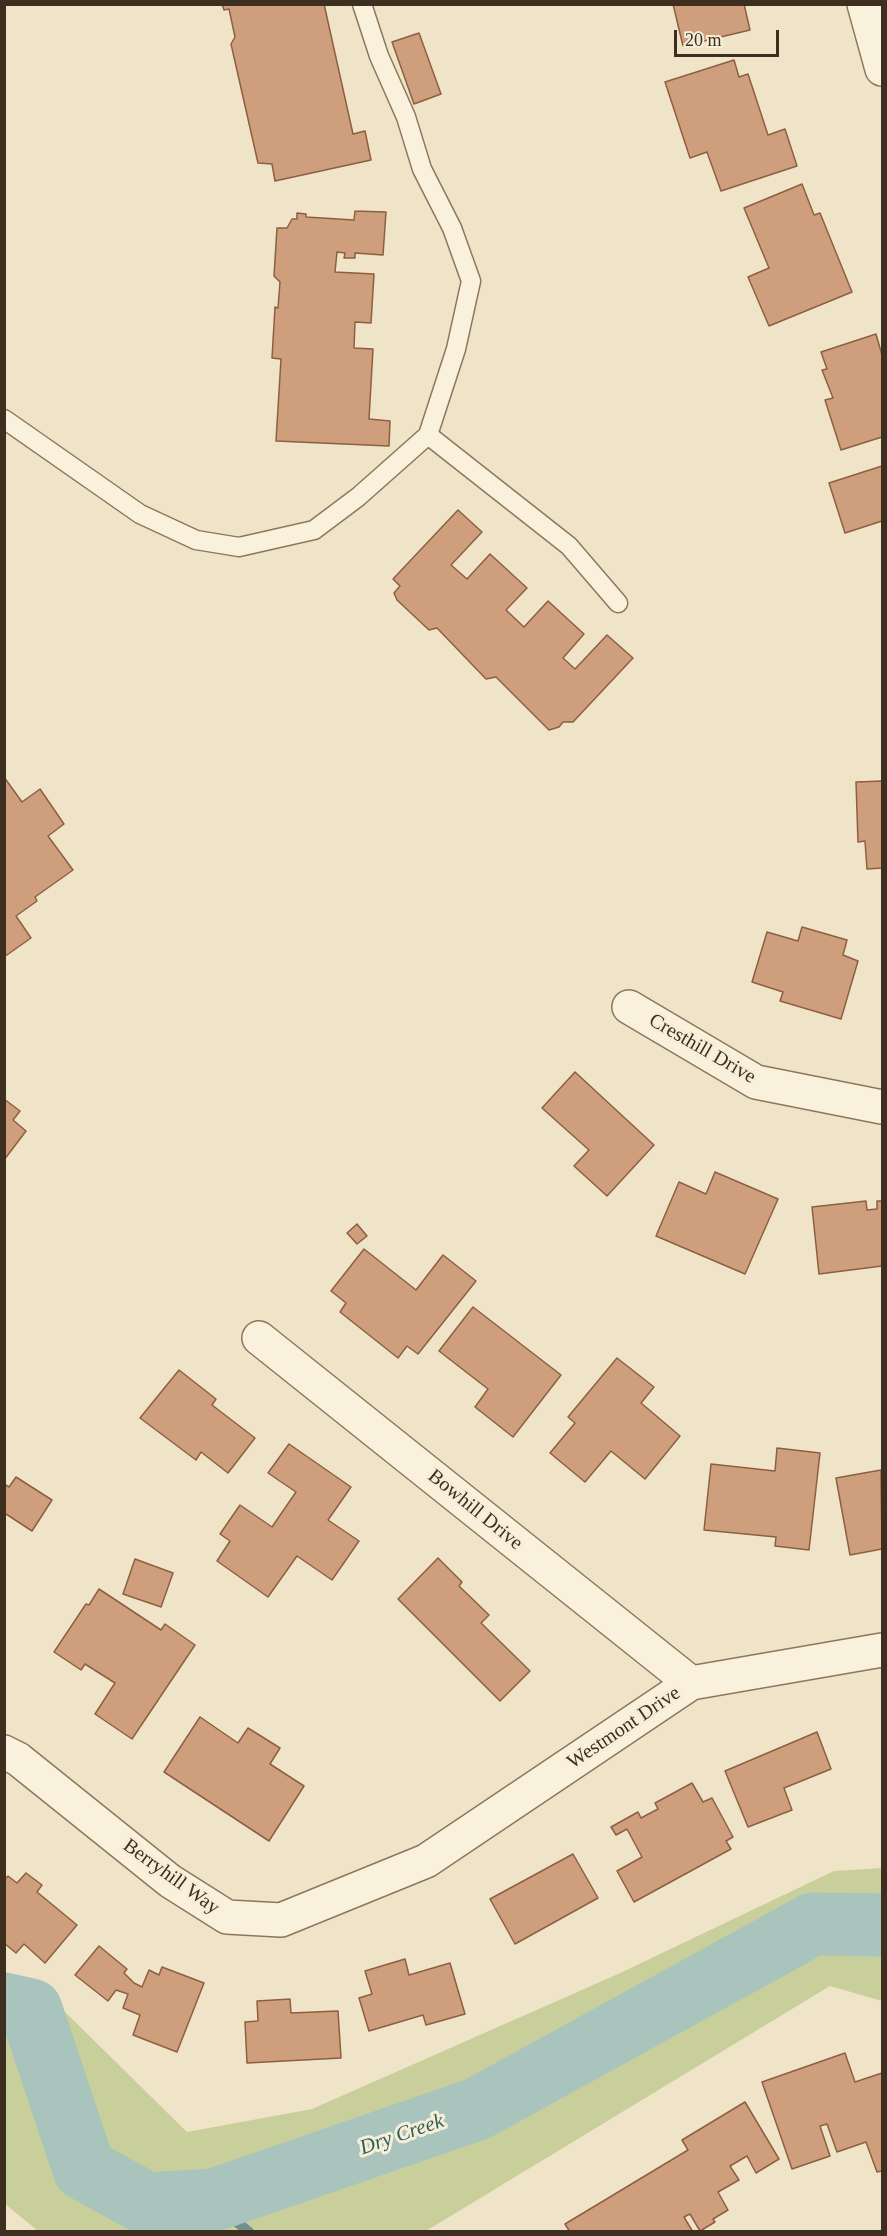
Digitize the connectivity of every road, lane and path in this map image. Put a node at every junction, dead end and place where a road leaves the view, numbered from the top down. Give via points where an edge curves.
1 (362, 4) edge
2 (864, 4) edge
3 (882, 69) edge
4 (4, 419) edge
5 (428, 435) junction
6 (618, 603) dead end
7 (628, 1007) dead end
8 (882, 1107) edge
9 (260, 1338) dead end
10 (882, 1650) edge
11 (691, 1683) junction
12 (4, 1752) edge
13 (426, 1861) joint

1 - 5 lane via 422,169 452,228 471,281 456,349
2 - 3 street
4 - 5 lane via 140,514 196,540 239,547 314,530
5 - 6 lane via 568,546
7 - 8 street, Cresthill Drive via 756,1082
9 - 11 street, Bowhill Drive
10 - 11 street, Westmont Drive
11 - 13 street, Westmont Drive
12 - 13 street, Berryhill Way via 18,1759 170,1881 227,1917 281,1920

